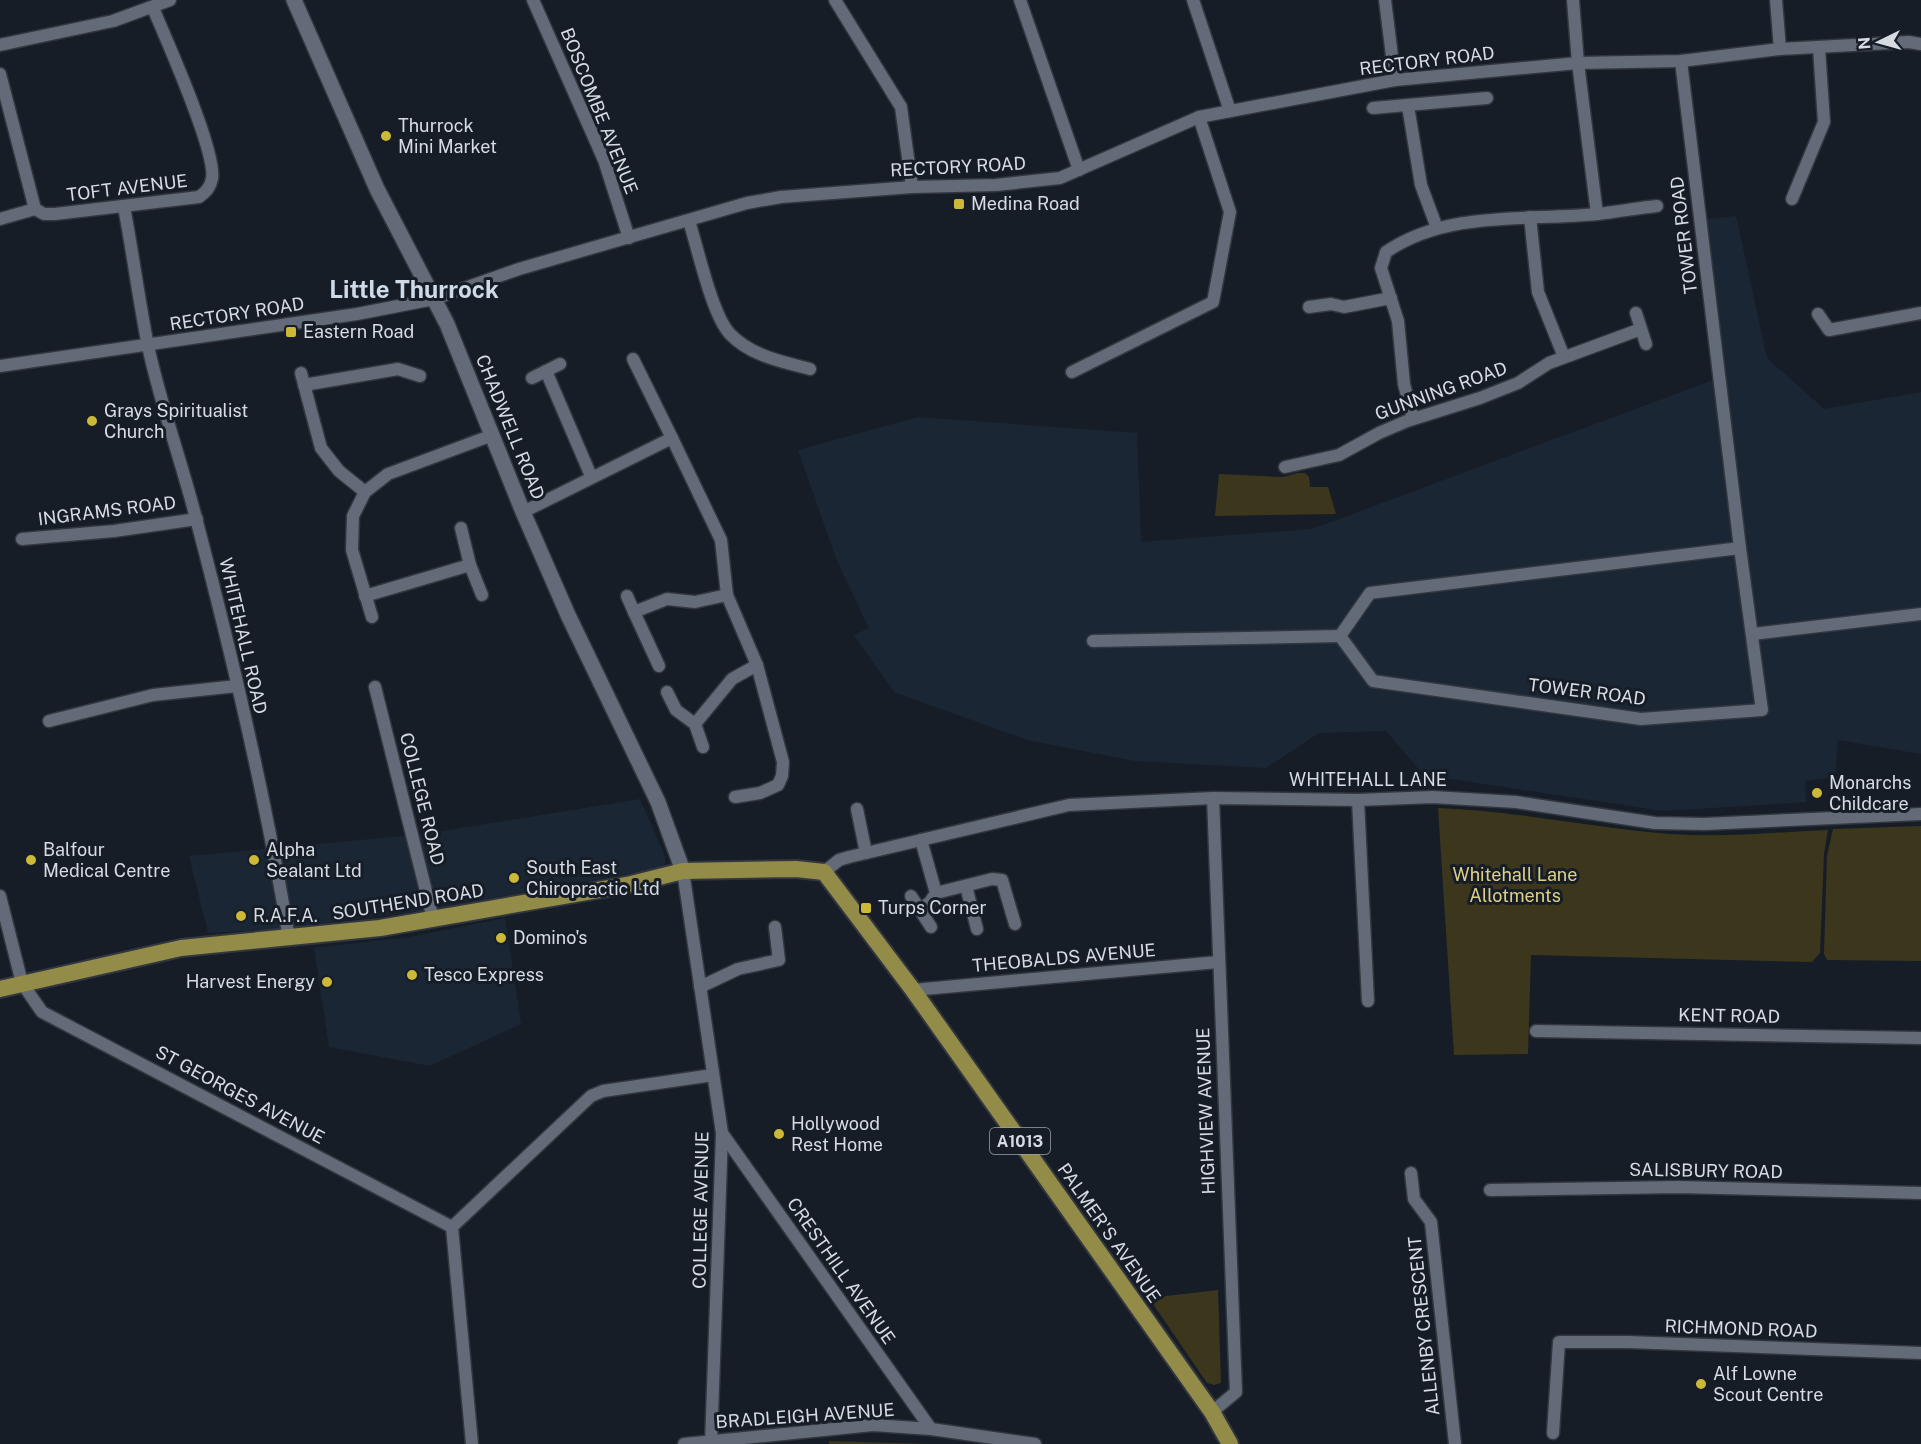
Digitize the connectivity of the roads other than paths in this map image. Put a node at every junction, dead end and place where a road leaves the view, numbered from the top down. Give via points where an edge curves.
1 (170, 0) edge
2 (294, 0) edge
3 (533, 0) edge
4 (835, 0) edge
5 (1020, 0) edge
6 (1193, 0) edge
7 (1385, 0) edge
8 (1573, 0) edge
9 (1776, 0) edge
10 (153, 8) junction
11 (1921, 44) edge
12 (0, 45) edge
13 (1819, 48) junction
14 (1780, 49) junction
15 (1681, 61) junction
16 (1578, 63) junction
17 (0, 74) edge
18 (1395, 80) junction
19 (1487, 98) dead end
20 (1408, 106) junction
21 (1373, 108) dead end
22 (1230, 111) junction
23 (1199, 117) junction
24 (1079, 170) junction
25 (912, 187) junction
26 (1792, 199) dead end
27 (1657, 206) dead end
28 (124, 207) junction
29 (35, 209) junction
30 (1597, 214) junction
31 (1530, 217) junction
32 (0, 219) edge
33 (689, 221) junction
34 (1437, 228) junction
35 (629, 238) junction
36 (1390, 298) junction
37 (434, 299) junction
38 (1308, 307) dead end
39 (1636, 313) dead end
40 (1818, 314) dead end
41 (1921, 314) edge
42 (1641, 329) junction
43 (1646, 344) dead end
44 (148, 345) junction
45 (1564, 357) junction
46 (633, 359) dead end
47 (560, 364) dead end
48 (0, 366) edge
49 (810, 369) dead end
50 (546, 371) junction
51 (1072, 372) dead end
52 (420, 376) dead end
53 (532, 378) dead end
54 (1413, 419) junction
55 (490, 436) junction
56 (672, 438) junction
57 (1285, 467) dead end
58 (591, 476) junction
59 (364, 492) junction
60 (523, 512) junction
61 (197, 519) junction
62 (461, 528) dead end
63 (22, 539) dead end
64 (1740, 548) junction
65 (470, 565) junction
66 (482, 595) dead end
67 (727, 595) junction
68 (365, 596) junction
69 (627, 596) dead end
70 (634, 612) junction
71 (1921, 614) edge
72 (372, 617) dead end
73 (1753, 634) junction
74 (1340, 636) junction
75 (1093, 640) dead end
76 (757, 665) junction
77 (659, 666) dead end
78 (237, 686) junction
79 (375, 687) dead end
80 (667, 692) dead end
81 (49, 722) dead end
82 (694, 724) junction
83 (703, 747) dead end
84 (735, 797) dead end
85 (1213, 798) junction
86 (1358, 800) junction
87 (857, 809) dead end
88 (1921, 814) edge
89 (921, 840) junction
90 (866, 853) junction
91 (683, 872) junction
92 (824, 872) junction
93 (966, 886) junction
94 (936, 893) junction
95 (0, 896) edge
96 (911, 896) dead end
97 (920, 910) junction
98 (433, 919) junction
99 (1015, 924) dead end
100 (775, 927) dead end
101 (931, 927) dead end
102 (977, 929) dead end
103 (288, 939) junction
104 (1218, 962) junction
105 (22, 983) junction
106 (700, 987) junction
107 (0, 989) edge
108 (914, 990) junction
109 (1368, 1001) dead end
110 (1536, 1032) dead end
111 (1921, 1038) edge
112 (713, 1076) junction
113 (722, 1133) junction
114 (1411, 1173) dead end
115 (1490, 1190) dead end
116 (1921, 1193) edge
117 (452, 1227) junction
118 (1921, 1353) edge
119 (1212, 1412) junction
120 (931, 1429) junction
121 (1553, 1433) dead end
122 (712, 1442) edge
123 (472, 1444) edge
124 (684, 1444) edge
125 (1035, 1444) edge
126 (1230, 1444) edge
127 (1455, 1444) edge

1 - 10 street
2 - 37 street, CHADWELL ROAD via 377,189
3 - 35 street, BOSCOMBE AVENUE via 604,160
4 - 25 street via 901,107
5 - 24 street
6 - 22 street
7 - 18 street
8 - 16 street
9 - 14 street
10 - 12 street via 113,21
10 - 28 street, TOFT AVENUE via 204,138 213,177 208,190 199,198
11 - 13 street, RECTORY ROAD
13 - 14 street, RECTORY ROAD
13 - 26 street via 1824,122
14 - 15 street, RECTORY ROAD
15 - 16 street, RECTORY ROAD
15 - 64 street, TOWER ROAD
16 - 18 street, RECTORY ROAD
16 - 30 street
17 - 29 street
18 - 22 street, RECTORY ROAD
19 - 20 street
20 - 21 street
20 - 34 street via 1421,185
22 - 23 street, RECTORY ROAD
23 - 24 street, RECTORY ROAD
23 - 51 street via 1230,212 1213,302
24 - 25 street, RECTORY ROAD via 1060,178 996,185
25 - 33 street, RECTORY ROAD via 781,197
27 - 30 street
28 - 29 street, TOFT AVENUE via 55,214
28 - 44 street
29 - 32 street, TOFT AVENUE
30 - 31 street
31 - 34 street
31 - 45 street via 1538,292
33 - 35 street, RECTORY ROAD
33 - 49 street via 718,314 729,334 775,360
34 - 36 street via 1398,243 1386,252 1381,267
35 - 37 street, RECTORY ROAD via 519,269
36 - 38 street
36 - 54 street via 1398,321 1404,384
37 - 44 street, RECTORY ROAD
37 - 55 street, CHADWELL ROAD via 477,394
39 - 42 street
40 - 41 street via 1829,330
42 - 43 street
42 - 45 street, GUNNING ROAD
44 - 48 street, RECTORY ROAD
44 - 61 street, WHITEHALL ROAD
45 - 54 street, GUNNING ROAD via 1509,387
46 - 56 street
47 - 50 street
50 - 53 street
50 - 58 street
52 - 59 street via 398,369 303,379 321,448 339,471
54 - 57 street, GUNNING ROAD via 1340,455
55 - 59 street via 388,474
55 - 60 street, CHADWELL ROAD
56 - 58 street
56 - 67 street via 721,540
58 - 60 street
59 - 68 street via 353,516 352,550
60 - 91 street, CHADWELL ROAD via 658,802
61 - 63 street, INGRAMS ROAD
61 - 78 street, WHITEHALL ROAD
62 - 65 street
64 - 73 street, TOWER ROAD
64 - 74 street via 1370,593
65 - 66 street
65 - 68 street
67 - 70 street via 694,602 667,599
67 - 76 street
68 - 72 street
69 - 70 street
70 - 77 street
71 - 73 street
73 - 74 street, TOWER ROAD via 1762,710 1641,719 1373,681
74 - 75 street
76 - 82 street via 732,679
76 - 84 street via 783,762 783,776 778,785 760,793
78 - 81 street via 153,695
78 - 103 street, WHITEHALL ROAD via 274,850
79 - 98 street, COLLEGE ROAD
80 - 82 street via 676,710
82 - 83 street
85 - 86 street, WHITEHALL LANE
85 - 89 street, WHITEHALL LANE via 1069,805
85 - 104 street, HIGHVIEW AVENUE
86 - 88 street, WHITEHALL LANE via 1433,797 1516,802 1655,823
86 - 109 street
87 - 90 street
89 - 90 street, WHITEHALL LANE
89 - 94 street
90 - 92 street, WHITEHALL LANE via 839,860
91 - 92 main road, SOUTHEND ROAD
91 - 98 main road, SOUTHEND ROAD
91 - 106 street, COLLEGE AVENUE
92 - 108 main road, PALMER'S AVENUE / A1013
93 - 94 street
93 - 99 street via 1002,880
93 - 102 street
94 - 97 street
95 - 105 street
96 - 97 street
97 - 101 street
98 - 103 main road, SOUTHEND ROAD
100 - 106 street via 779,960 738,969
103 - 105 main road, SOUTHEND ROAD via 181,948
104 - 108 street, THEOBALDS AVENUE
104 - 119 street, HIGHVIEW AVENUE via 1236,1392
105 - 107 main road, SOUTHEND ROAD
105 - 117 street, ST GEORGES AVENUE via 42,1012
106 - 112 street, COLLEGE AVENUE
108 - 119 main road, PALMER'S AVENUE / A1013
110 - 111 street, KENT ROAD
112 - 113 street, COLLEGE AVENUE
112 - 117 street via 591,1096
113 - 120 street, CRESTHILL AVENUE
113 - 122 street, COLLEGE AVENUE
114 - 127 street, ALLENBY CRESCENT via 1414,1199 1431,1222
115 - 116 street, SALISBURY ROAD via 1678,1187
117 - 123 street
118 - 121 street, RICHMOND ROAD via 1559,1342
119 - 126 main road, PALMER'S AVENUE / A1013
120 - 122 street, BRADLEIGH AVENUE via 873,1425
120 - 125 street, BRADLEIGH AVENUE
122 - 124 street, BRADLEIGH AVENUE

